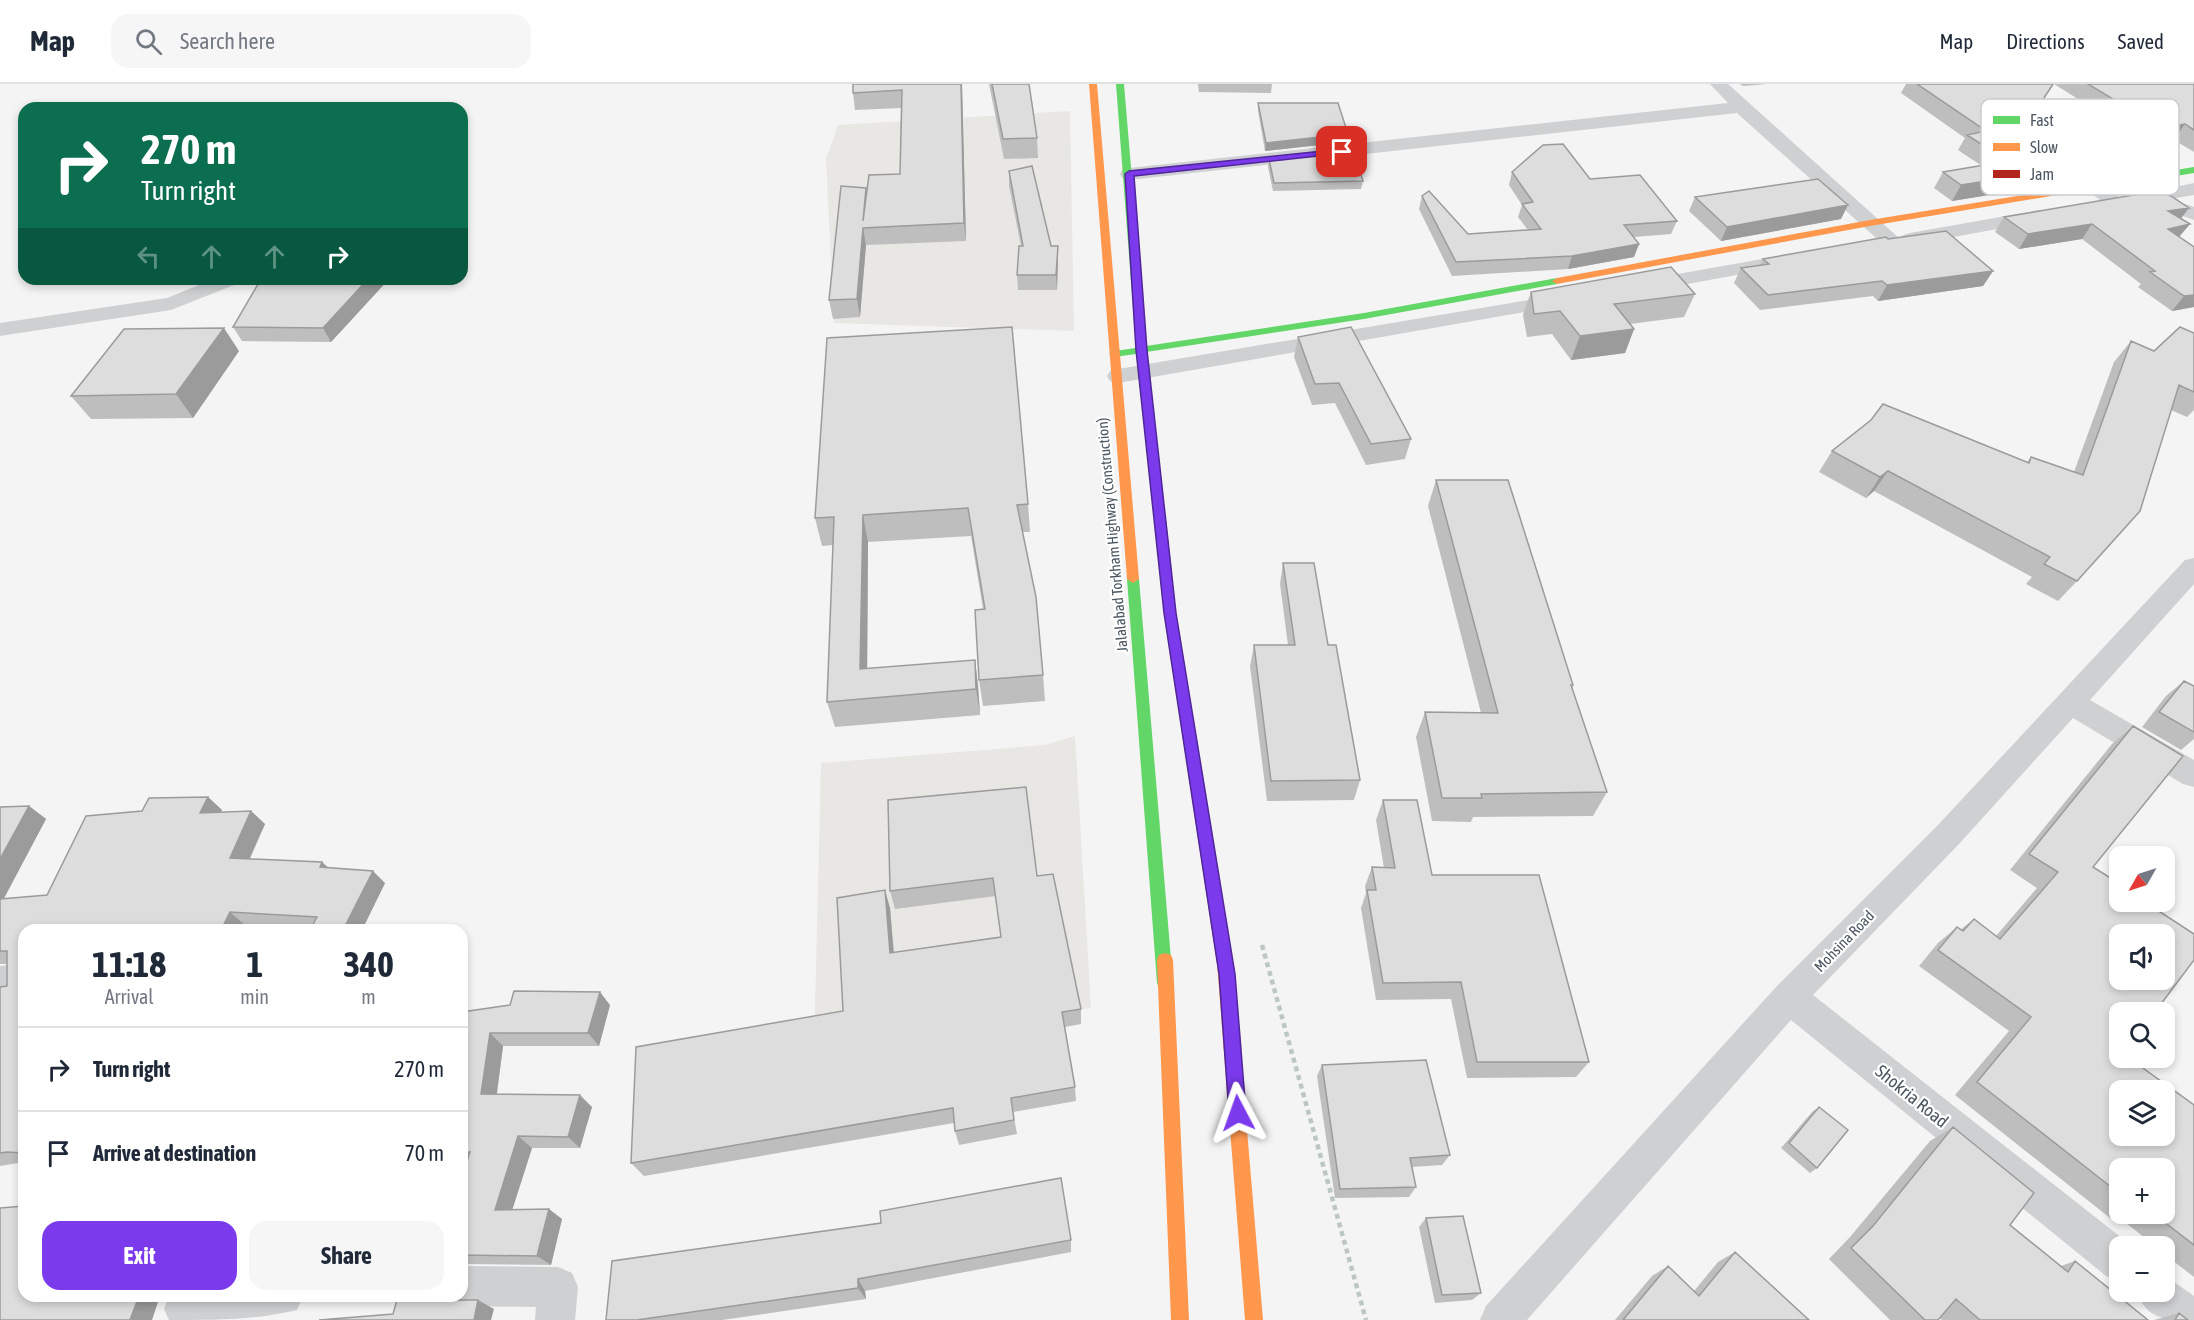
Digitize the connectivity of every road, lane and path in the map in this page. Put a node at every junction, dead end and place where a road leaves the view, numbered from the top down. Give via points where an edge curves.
1 (1093, 84) edge
2 (1120, 84) edge
3 (1718, 84) edge
4 (1741, 107) junction
5 (2194, 170) edge
6 (1129, 174) junction
7 (2179, 174) edge
8 (2194, 189) edge
9 (2179, 192) edge
10 (2100, 195) edge
11 (2161, 195) edge
12 (2092, 197) junction
13 (2150, 197) junction
14 (2057, 213) edge
15 (2194, 214) edge
16 (1870, 223) junction
17 (1892, 242) junction
18 (1868, 246) edge
19 (1798, 259) edge
20 (217, 285) edge
21 (1623, 289) edge
22 (1588, 296) edge
23 (0, 330) edge
24 (1232, 347) junction
25 (1141, 350) junction
26 (1114, 354) junction
27 (1144, 372) junction
28 (1116, 376) junction
29 (2194, 567) edge
30 (1170, 613) junction
31 (1169, 696) dead end
32 (2070, 702) junction
33 (2194, 775) edge
34 (1167, 828) dead end
35 (1262, 944) dead end
36 (18, 980) edge
37 (0, 982) edge
38 (1165, 982) junction
39 (1789, 997) junction
40 (2109, 1253) edge
41 (468, 1286) edge
42 (187, 1302) edge
43 (237, 1302) edge
44 (2170, 1302) edge
45 (555, 1320) edge
46 (1180, 1320) edge
47 (1254, 1320) edge
48 (1366, 1320) edge
49 (1500, 1320) edge
50 (2193, 1320) edge

1 - 26 main road, Jalalabad Torkham Highway (Construction)
2 - 6 main road
3 - 4 street
4 - 6 street
4 - 16 street
5 - 7 main road
6 - 25 main road
8 - 9 street
10 - 12 main road
11 - 13 street
12 - 13 street via 2116,203
12 - 16 main road
13 - 15 street
14 - 17 street
16 - 17 street
16 - 24 main road via 1364,316
17 - 18 street
19 - 21 street
20 - 23 street via 171,304
22 - 24 street
24 - 25 main road
24 - 27 street
25 - 26 main road
25 - 27 main road
26 - 28 main road, Jalalabad Torkham Highway (Construction)
27 - 28 street
27 - 30 main road
28 - 38 main road, Jalalabad Torkham Highway (Construction)
29 - 32 street, Mohsina Road
30 - 31 main road
30 - 47 main road via 1227,974
32 - 33 street
32 - 39 street, Mohsina Road via 1948,835
34 - 38 main road
35 - 48 path
36 - 37 street
38 - 46 main road
39 - 40 street, Shokria Road
39 - 49 street, Mohsina Road
41 - 45 street via 558,1287
42 - 43 street via 184,1309
44 - 50 street

